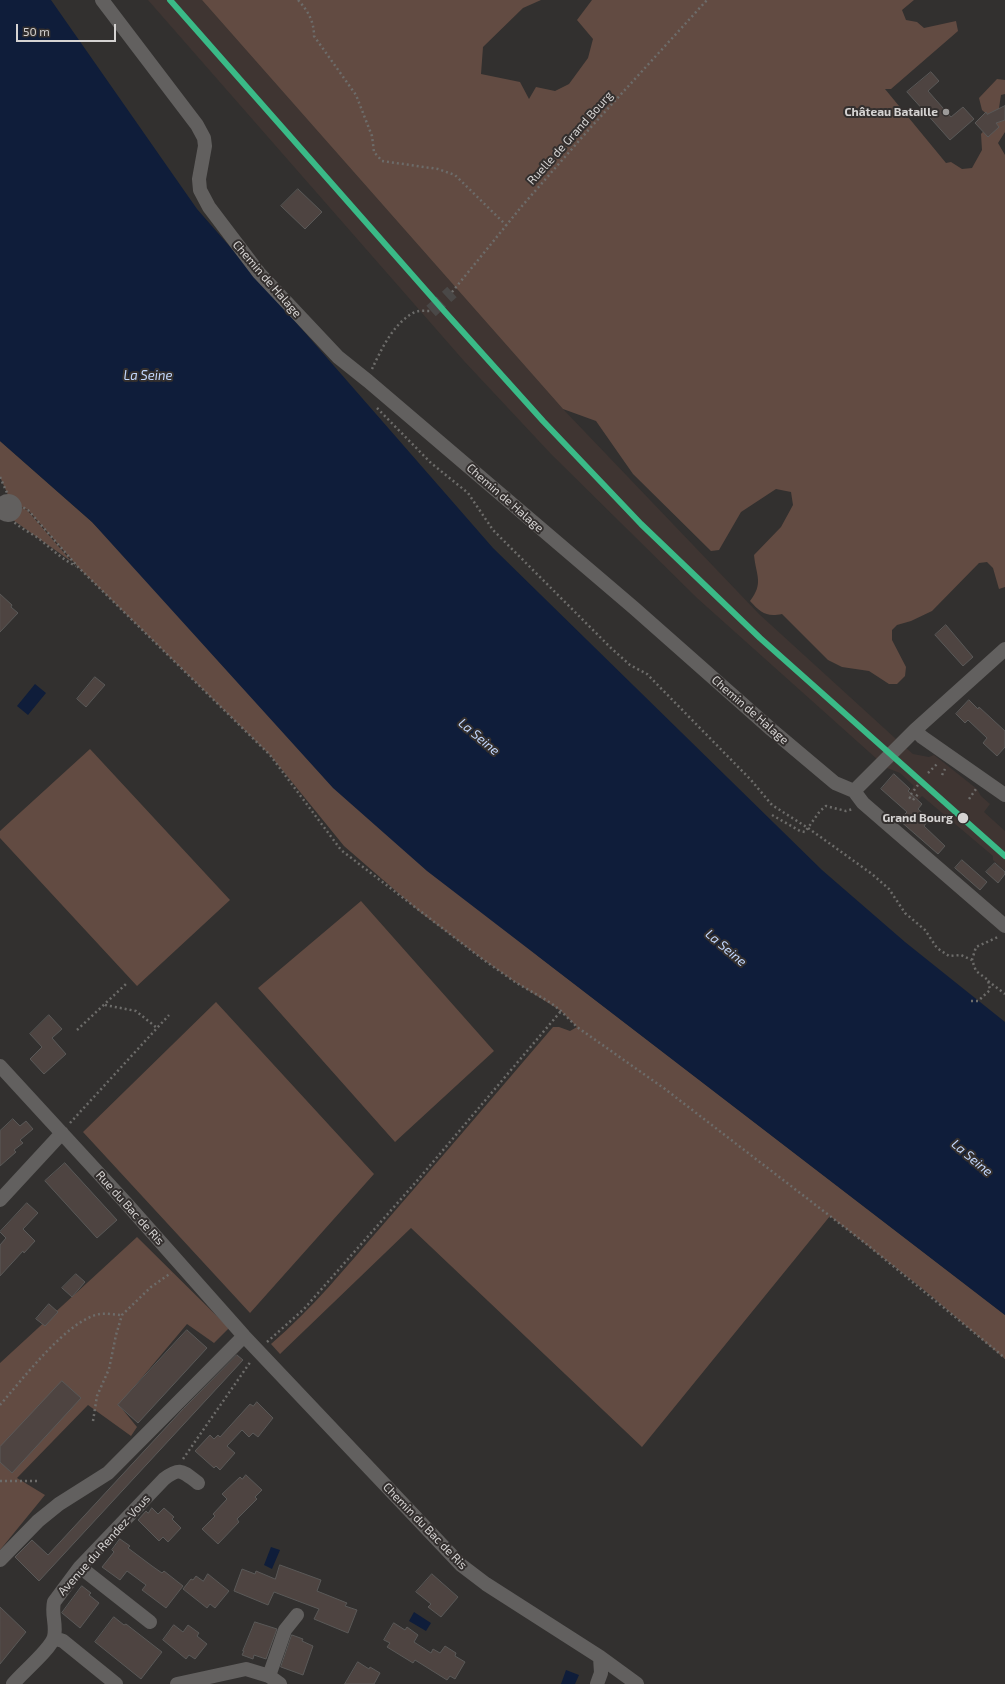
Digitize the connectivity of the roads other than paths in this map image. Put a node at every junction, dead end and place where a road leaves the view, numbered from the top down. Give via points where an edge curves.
1 (102, 0) edge
2 (1005, 649) edge
3 (915, 730) junction
4 (854, 791) junction
5 (1005, 795) edge
6 (1003, 931) edge
7 (3, 1075) edge
8 (62, 1133) junction
9 (0, 1200) edge
10 (244, 1336) junction
11 (258, 1351) joint
12 (198, 1483) dead end
13 (0, 1560) edge
14 (80, 1567) junction
15 (297, 1615) dead end
16 (150, 1622) dead end
17 (54, 1638) junction
18 (600, 1657) junction
19 (269, 1676) junction
20 (17, 1682) edge
21 (116, 1684) edge
22 (179, 1684) edge
23 (280, 1684) edge
24 (597, 1684) edge
25 (637, 1684) edge

1 - 4 street, Chemin de Halage via 197,125 204,138 199,184 209,207 259,273 338,357 634,608 835,783
2 - 3 street
3 - 4 street
3 - 5 street
4 - 6 street via 863,803
7 - 8 street, Rue du Bac de Ris
8 - 9 street
8 - 10 street, Rue du Bac de Ris
10 - 11 street, Rue du Bac de Ris
10 - 13 street via 108,1473 59,1504 38,1521
11 - 18 street, Chemin du Bac de Ris via 461,1565 486,1584
12 - 14 street, Avenue du Rendez-Vous via 182,1472 174,1471
14 - 16 street
14 - 17 street, Avenue du Rendez-Vous via 54,1602
15 - 19 street via 285,1630
17 - 20 street
17 - 21 street via 62,1641
18 - 24 street via 601,1673
18 - 25 street, Chemin du Bac de Ris
19 - 22 street via 246,1669
19 - 23 street

